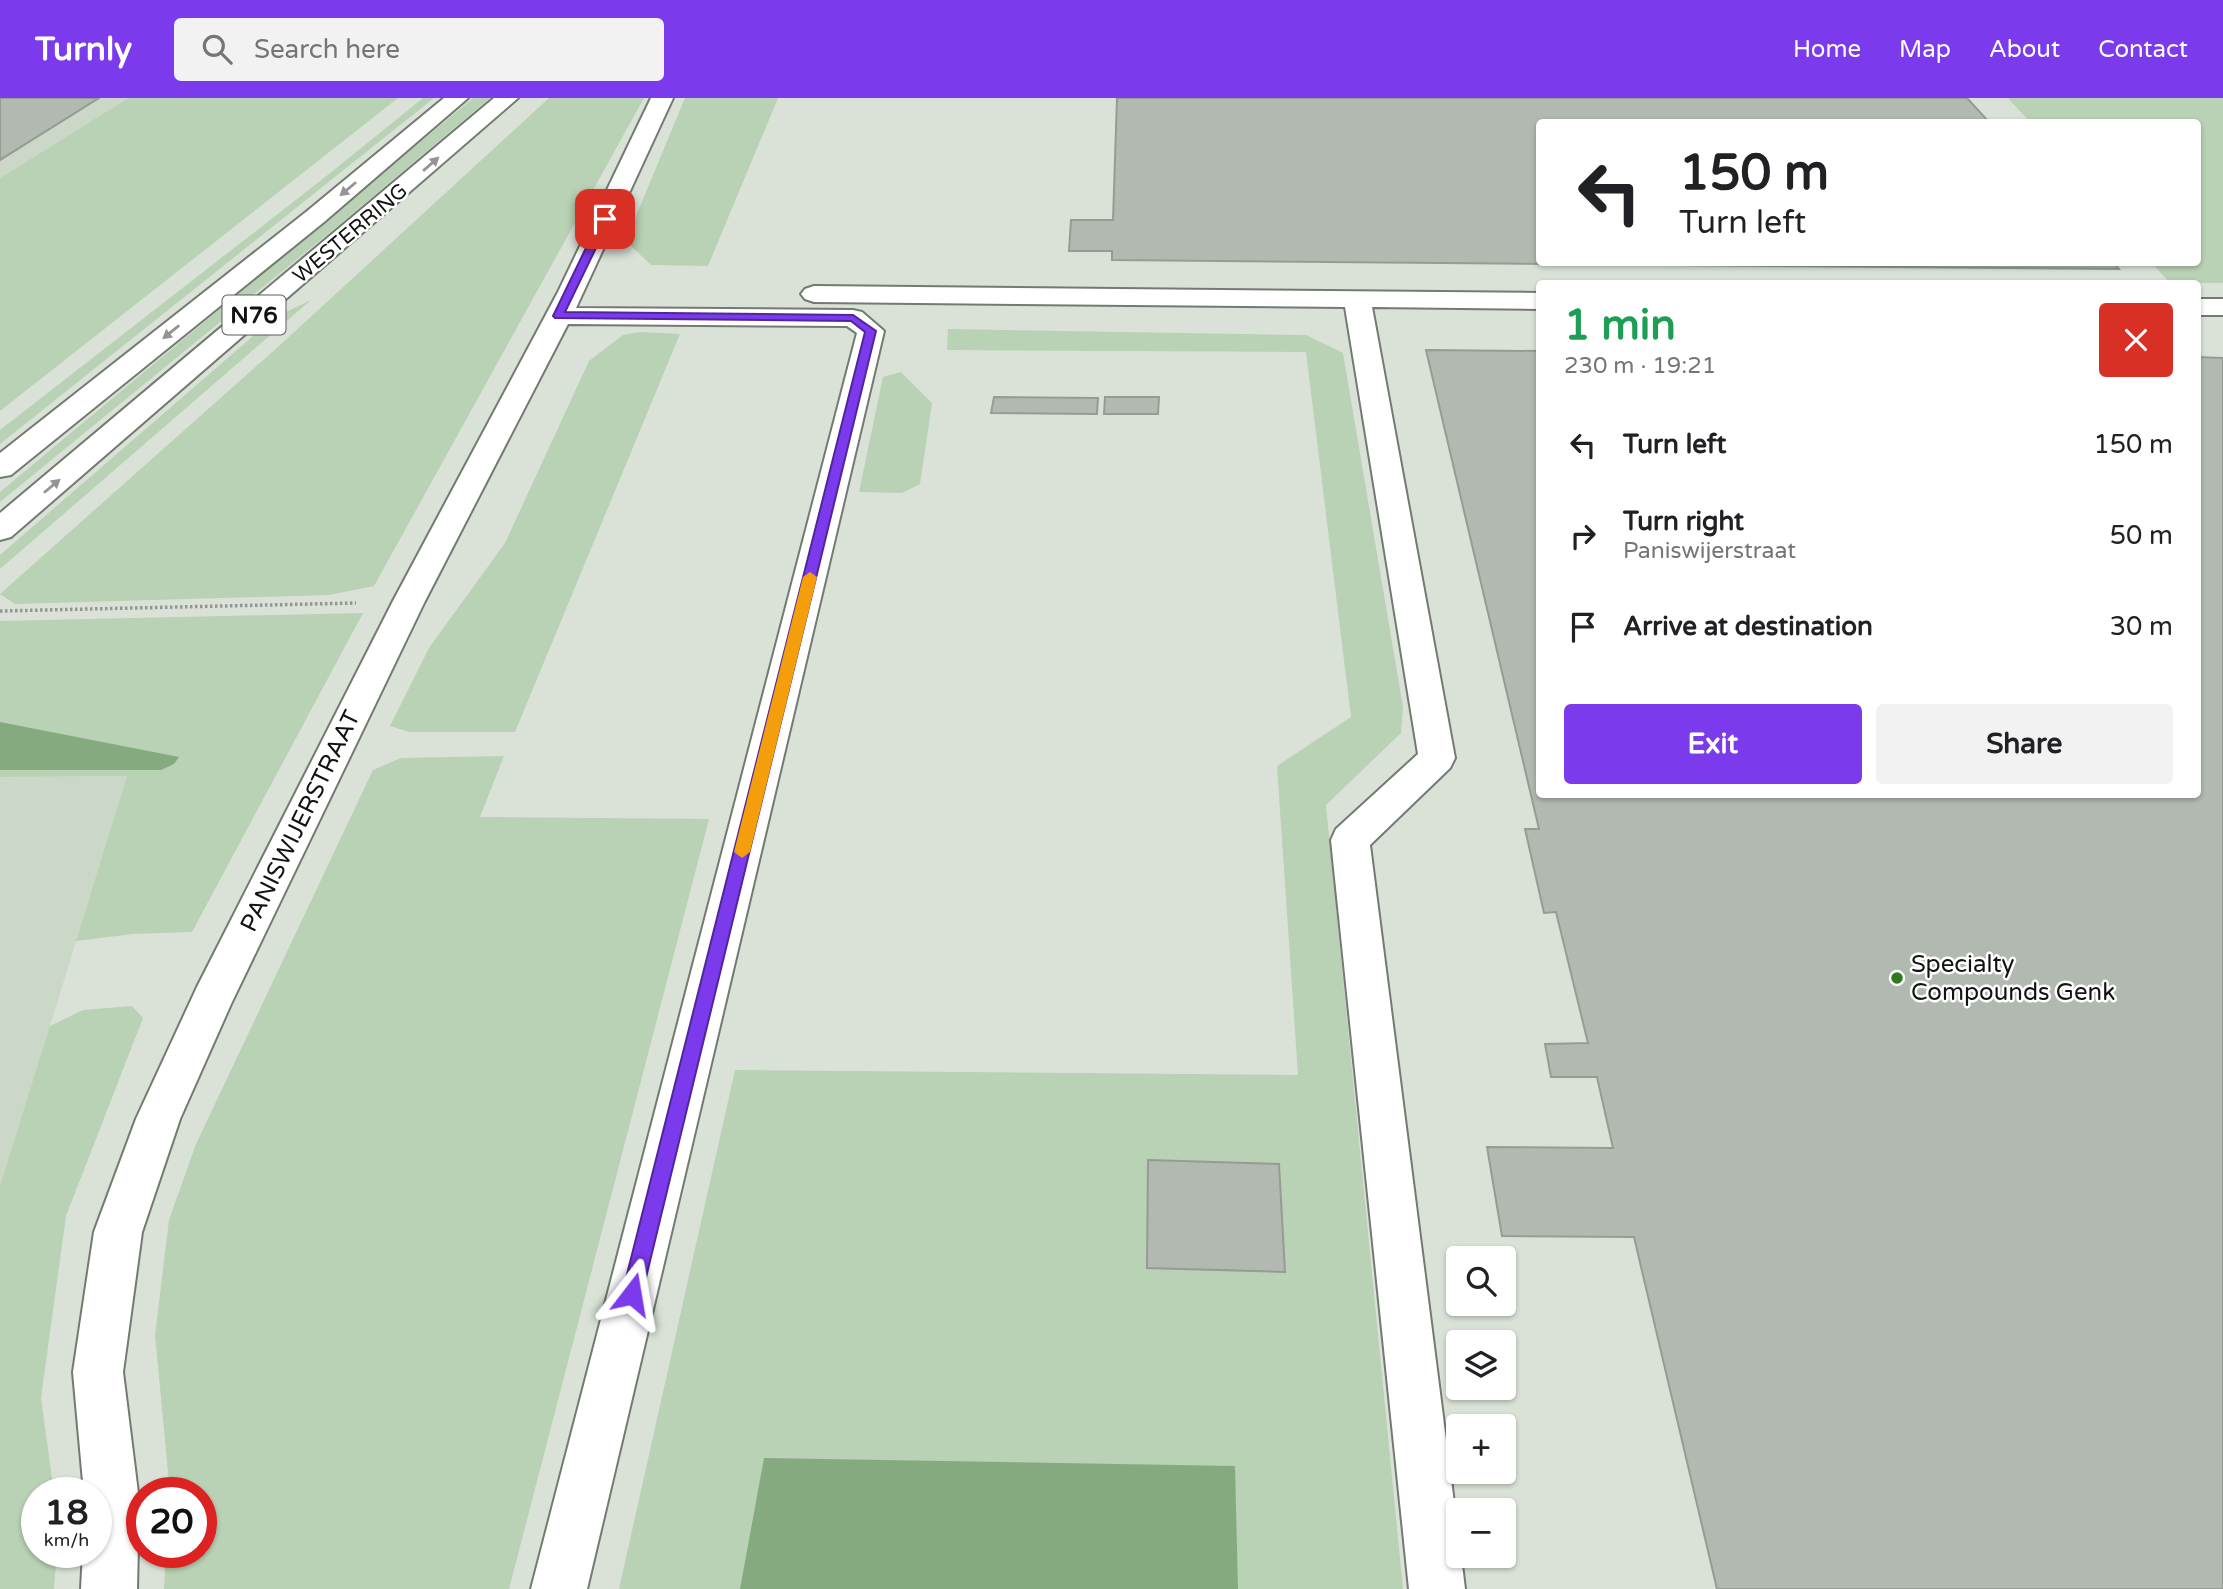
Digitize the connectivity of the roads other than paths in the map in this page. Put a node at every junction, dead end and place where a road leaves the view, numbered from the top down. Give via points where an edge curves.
1 (457, 98) edge
2 (507, 98) edge
3 (662, 98) edge
4 (1357, 299) junction
5 (1536, 301) edge
6 (565, 304) junction
7 (2201, 307) edge
8 (2223, 307) edge
9 (0, 468) edge
10 (0, 530) edge
11 (109, 1589) edge
12 (559, 1589) edge
13 (1437, 1589) edge

1 -> 9 main road, WESTERRING / N76
10 -> 2 main road, WESTERRING / N76
3 - 6 main road, PANISWIJERSTRAAT
4 - 5 main road
4 - 6 main road
4 - 13 main road via 1437,758 1350,840
6 - 11 main road, PANISWIJERSTRAAT via 410,601 216,991 158,1119 118,1232 98,1372 112,1501
6 - 12 main road via 853,318 871,331
7 - 8 main road

